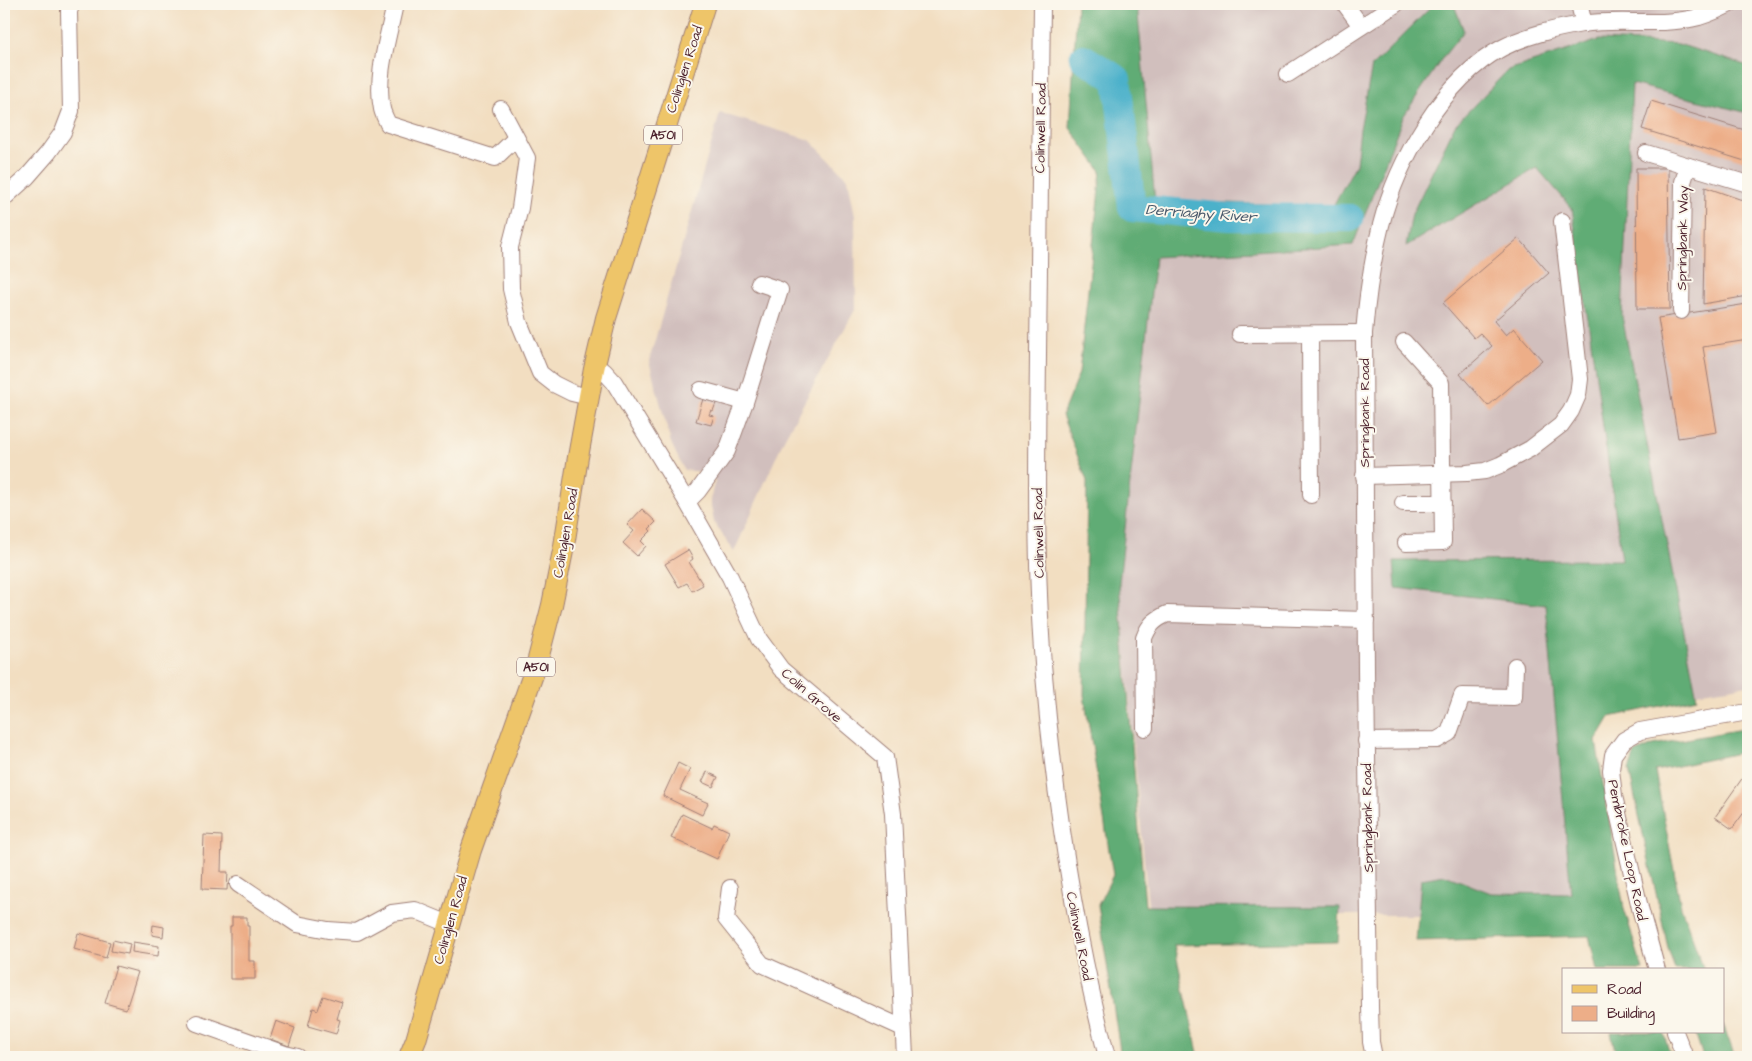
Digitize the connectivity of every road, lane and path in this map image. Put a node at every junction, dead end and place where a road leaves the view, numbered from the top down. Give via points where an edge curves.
1 (72, 4) edge
2 (396, 4) edge
3 (705, 4) edge
4 (1042, 4) edge
5 (1345, 4) edge
6 (1396, 4) edge
7 (1579, 4) edge
8 (1730, 4) edge
9 (1584, 24) junction
10 (1361, 26) junction
11 (1288, 74) dead end
12 (501, 109) dead end
13 (516, 138) junction
14 (1646, 153) dead end
15 (1688, 166) junction
16 (1748, 184) edge
17 (4, 198) edge
18 (1562, 221) dead end
19 (759, 284) dead end
20 (1681, 311) dead end
21 (1364, 333) junction
22 (1240, 334) dead end
23 (1310, 334) junction
24 (1404, 342) dead end
25 (594, 369) junction
26 (701, 390) dead end
27 (589, 397) junction
28 (745, 402) junction
29 (1443, 474) junction
30 (1364, 476) junction
31 (1311, 495) dead end
32 (687, 502) junction
33 (1443, 503) junction
34 (1402, 504) dead end
35 (1406, 543) dead end
36 (1366, 620) junction
37 (1515, 666) dead end
38 (1748, 712) edge
39 (1145, 728) dead end
40 (1366, 741) junction
41 (238, 884) dead end
42 (730, 888) dead end
43 (449, 924) junction
44 (1656, 968) edge
45 (197, 1022) dead end
46 (903, 1028) junction
47 (1676, 1034) edge
48 (298, 1057) edge
49 (409, 1057) edge
50 (905, 1057) edge
51 (1107, 1057) edge
52 (1374, 1057) edge
53 (1685, 1057) edge

1 - 17 street via 72,111 63,132 48,153
2 - 13 street via 382,67 382,109 388,124 495,158
3 - 25 main road, Colinglen Road / A501 via 606,318
4 - 51 street, Colinwell Road via 1037,448 1043,662 1053,768 1067,865 1081,946
5 - 10 street
6 - 10 street
7 - 9 street
8 - 9 street, Springbank Road via 1698,17 1680,20
9 - 21 street, Springbank Road via 1528,37 1501,49 1480,62 1442,100 1412,149 1390,196 1375,250
10 - 11 street
12 - 13 street
13 - 27 street via 526,158 520,208 510,248 511,289 519,322 540,373 566,390
14 - 15 street, Springbank Way
15 - 16 street, Springbank Way
15 - 20 street, Springbank Way via 1683,182
18 - 29 street via 1580,379 1571,411 1550,434 1508,461 1485,471
19 - 28 street via 780,290
21 - 23 street
21 - 30 street, Springbank Road
22 - 23 street
23 - 31 street
24 - 29 street via 1441,383
25 - 27 main road, Colinglen Road / A501
25 - 32 street, Colin Grove via 604,372 614,382
26 - 28 street
27 - 43 main road, Colinglen Road / A501 via 564,546 537,663 471,850
28 - 32 street via 727,451
29 - 30 street
29 - 33 street
30 - 36 street, Springbank Road
32 - 46 street, Colin Grove via 730,577 759,639 781,669 884,757 893,814
33 - 34 street
33 - 35 street via 1443,542
36 - 39 street via 1167,614 1156,619 1144,638
36 - 40 street, Springbank Road
37 - 40 street via 1514,697 1462,696 1448,733 1437,740
38 - 44 street, Pembroke Loop Road via 1640,731 1624,740 1613,754 1614,796
40 - 52 street, Springbank Road via 1370,1025
41 - 43 street via 297,924 328,930 357,932 392,913 415,910
42 - 46 street via 726,919 762,964
43 - 49 main road, Colinglen Road / A501
45 - 48 street
46 - 50 street, Colin Grove
47 - 53 street

